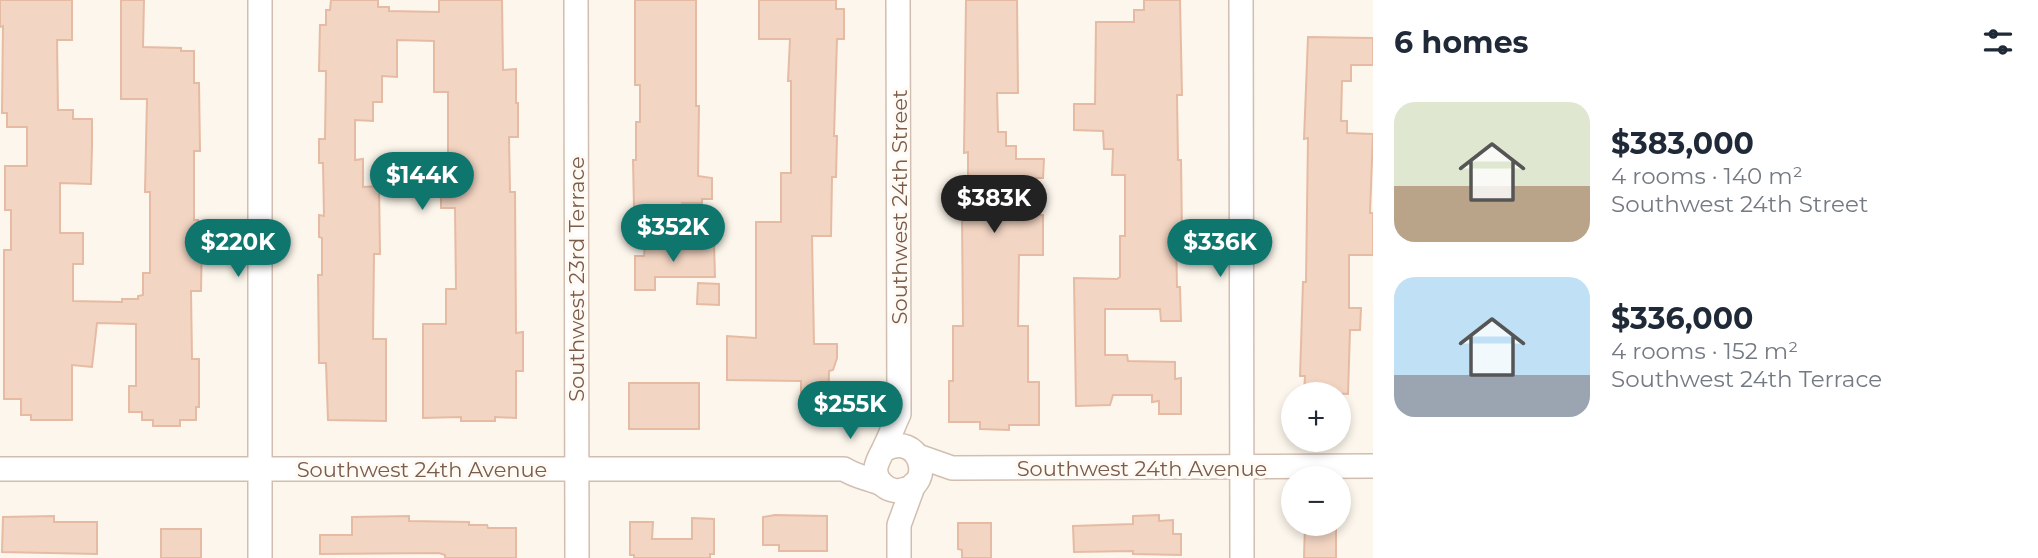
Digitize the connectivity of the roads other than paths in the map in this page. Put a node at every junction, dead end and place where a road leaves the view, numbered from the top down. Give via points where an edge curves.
1 (260, 0) edge
2 (576, 0) edge
3 (898, 0) edge
4 (1241, 0) edge
5 (899, 414) junction
6 (915, 453) junction
7 (881, 454) junction
8 (1373, 466) edge
9 (844, 468) junction
10 (952, 468) junction
11 (1242, 468) junction
12 (0, 469) edge
13 (260, 469) junction
14 (577, 469) junction
15 (916, 483) junction
16 (885, 486) junction
17 (899, 525) junction
18 (260, 558) edge
19 (577, 558) edge
20 (899, 558) edge
21 (1242, 558) edge

1 - 13 street
2 - 14 street, Southwest 23rd Terrace
3 - 5 street, Southwest 24th Street
4 - 11 street
5 - 6 street, Southwest 24th Street
5 - 7 street, Southwest 24th Street
6 - 7 street via 898,445
6 - 10 street, Southwest 24th Avenue
6 - 15 street via 921,469
7 - 9 street, Southwest 24th Avenue
7 - 16 street via 876,471
8 - 11 street, Southwest 24th Avenue
9 - 14 street, Southwest 24th Avenue
9 - 16 street, Southwest 24th Avenue
10 - 11 street, Southwest 24th Avenue
10 - 15 street, Southwest 24th Avenue
11 - 21 street
12 - 13 street, Southwest 24th Avenue
13 - 14 street, Southwest 24th Avenue
13 - 18 street
14 - 19 street, Southwest 23rd Terrace
15 - 16 street via 902,491
15 - 17 street
16 - 17 street
17 - 20 street

